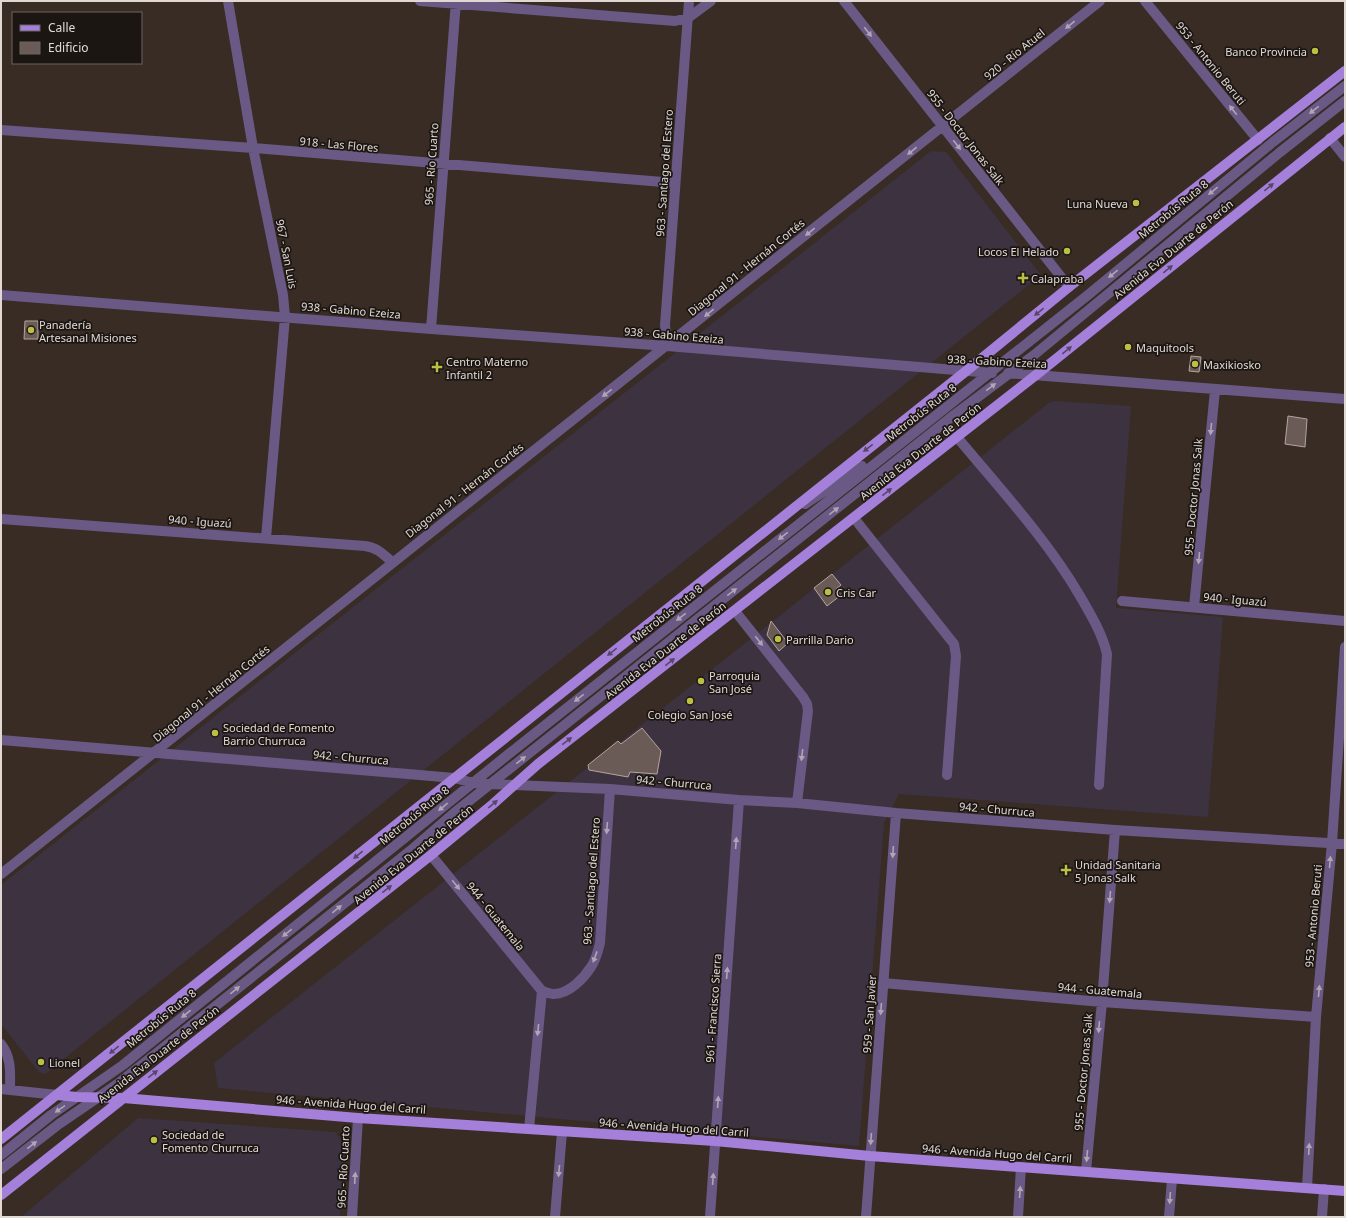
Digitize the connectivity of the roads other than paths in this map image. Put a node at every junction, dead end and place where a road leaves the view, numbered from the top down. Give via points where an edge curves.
1 (228, 1) edge
2 (420, 1) edge
3 (689, 1) edge
4 (711, 1) edge
5 (844, 1) edge
6 (1100, 1) edge
7 (1145, 1) edge
8 (456, 2) edge
9 (688, 18) junction
10 (1345, 72) edge
11 (1345, 86) edge
12 (1345, 101) edge
13 (1345, 126) edge
14 (942, 127) junction
15 (1, 130) edge
16 (1330, 138) junction
17 (1258, 140) junction
18 (253, 148) junction
19 (1345, 157) edge
20 (443, 165) junction
21 (676, 183) junction
22 (1069, 287) junction
23 (1, 295) edge
24 (285, 317) junction
25 (431, 329) junction
26 (667, 346) junction
27 (965, 372) junction
28 (989, 373) junction
29 (1010, 373) junction
30 (1036, 375) junction
31 (968, 390) junction
32 (1215, 390) junction
33 (1345, 400) edge
34 (957, 437) junction
35 (854, 518) junction
36 (1, 519) edge
37 (763, 532) junction
38 (266, 538) junction
39 (392, 562) junction
40 (1122, 601) dead end
41 (1194, 607) junction
42 (735, 611) junction
43 (1345, 621) edge
44 (1345, 647) edge
45 (1, 740) edge
46 (155, 753) junction
47 (947, 775) dead end
48 (454, 778) junction
49 (474, 783) junction
50 (490, 784) junction
51 (516, 784) junction
52 (1099, 785) dead end
53 (610, 789) junction
54 (739, 800) junction
55 (797, 803) junction
56 (896, 813) junction
57 (1115, 830) junction
58 (1332, 843) junction
59 (1345, 844) edge
60 (431, 855) junction
61 (1, 874) edge
62 (883, 983) junction
63 (542, 991) junction
64 (1102, 1002) junction
65 (1316, 1017) junction
66 (1, 1044) edge
67 (5, 1090) edge
68 (57, 1095) junction
69 (77, 1097) junction
70 (98, 1097) junction
71 (123, 1098) junction
72 (358, 1118) junction
73 (529, 1129) junction
74 (562, 1132) junction
75 (1, 1139) edge
76 (715, 1141) junction
77 (1, 1155) edge
78 (870, 1156) junction
79 (1021, 1167) junction
80 (1, 1169) edge
81 (1086, 1171) junction
82 (1172, 1179) junction
83 (1307, 1188) junction
84 (1324, 1189) junction
85 (1345, 1191) edge
86 (1, 1195) edge
87 (352, 1217) edge
88 (555, 1217) edge
89 (710, 1217) edge
90 (866, 1217) edge
91 (1018, 1217) edge
92 (1169, 1217) edge
93 (1322, 1217) edge

1 - 18 street, 967 - San Luis
2 - 8 street
3 - 9 street, 963 - Santiago del Estero
4 - 9 street
5 -> 14 street, 955 - Doctor Jonas Salk
6 -> 14 street, 920 - Río Atuel
17 -> 7 street, 953 - Antonio Beruti
8 - 9 street via 675,21
8 - 20 street, 965 - Río Cuarto
9 - 21 street, 963 - Santiago del Estero
10 - 17 main road
11 -> 28 street, Metrobús Ruta 8
12 - 29 street, Metrobús Ruta 8
13 - 16 main road, Avenida Eva Duarte de Perón
14 -> 22 street, 955 - Doctor Jonas Salk
14 -> 26 street, Diagonal 91 - Hernán Cortés
15 - 18 street, 918 - Las Flores
16 - 19 street
30 -> 16 main road, Avenida Eva Duarte de Perón
17 - 22 main road
18 - 20 street, 918 - Las Flores
18 - 24 street, 967 - San Luis via 283,295
20 - 21 street, 918 - Las Flores
20 - 25 street, 965 - Río Cuarto
21 - 26 street, 963 - Santiago del Estero via 666,325
22 -> 27 main road
23 - 24 street, 938 - Gabino Ezeiza
24 - 25 street, 938 - Gabino Ezeiza
24 - 38 street, 967 - San Luis
25 - 26 street, 938 - Gabino Ezeiza
26 - 27 street, 938 - Gabino Ezeiza
26 -> 39 street, Diagonal 91 - Hernán Cortés
27 - 28 street, 938 - Gabino Ezeiza
27 -> 37 main road
28 - 29 street, 938 - Gabino Ezeiza
28 - 31 street, Metrobús Ruta 8
29 - 30 street, 938 - Gabino Ezeiza
50 -> 29 street, Metrobús Ruta 8
30 - 32 street, 938 - Gabino Ezeiza
30 - 34 main road, Avenida Eva Duarte de Perón
31 - 37 street via 917,424 851,474
31 -> 49 street, Metrobús Ruta 8
32 - 33 street, 938 - Gabino Ezeiza
32 -> 41 street, 955 - Doctor Jonas Salk
35 -> 34 main road, Avenida Eva Duarte de Perón
34 - 52 street via 1065,570 1104,642 1107,654
35 - 42 main road, Avenida Eva Duarte de Perón
35 - 47 street via 954,644 956,656
36 - 38 street, 940 - Iguazú
37 -> 48 main road
38 - 39 street, 940 - Iguazú via 374,547
39 - 46 street, Diagonal 91 - Hernán Cortés
40 - 41 street, 940 - Iguazú
41 - 43 street, 940 - Iguazú
51 -> 42 main road, Avenida Eva Duarte de Perón via 538,764
42 -> 55 street via 807,704
44 - 58 street, 953 - Antonio Beruti
45 - 46 street, 942 - Churruca
46 - 48 street, 942 - Churruca
46 - 61 street, Diagonal 91 - Hernán Cortés
48 - 49 street, 942 - Churruca
48 -> 68 main road
49 - 50 street, 942 - Churruca
49 -> 69 street, Metrobús Ruta 8 via 123,1065
50 - 51 street, 942 - Churruca
70 -> 50 street, Metrobús Ruta 8 via 404,856
51 - 53 street, 942 - Churruca
60 -> 51 main road, Avenida Eva Duarte de Perón
53 - 54 street, 942 - Churruca
53 -> 63 street, 963 - Santiago del Estero via 600,943 597,955 588,972 566,991 554,994
54 - 55 street, 942 - Churruca
76 -> 54 street, 961 - Francisco Sierra
55 - 56 street, 942 - Churruca
56 - 57 street, 942 - Churruca
56 -> 62 street, 959 - San Javier
57 - 58 street, 942 - Churruca
57 -> 64 street, 955 - Doctor Jonas Salk
58 - 59 street, 942 - Churruca
65 -> 58 street, 953 - Antonio Beruti
60 -> 63 street, 944 - Guatemala
71 -> 60 main road, Avenida Eva Duarte de Perón
62 - 64 street, 944 - Guatemala
62 -> 78 street, 959 - San Javier
63 -> 73 street
64 - 65 street, 944 - Guatemala
64 -> 81 street, 955 - Doctor Jonas Salk
83 -> 65 street, 953 - Antonio Beruti
66 - 67 street via 10,1063
67 - 68 street, 946 - Avenida Hugo del Carril
68 - 69 main road, 946 - Avenida Hugo del Carril
68 - 75 main road
69 - 70 main road, 946 - Avenida Hugo del Carril
69 -> 77 street, Metrobús Ruta 8
70 - 71 main road, 946 - Avenida Hugo del Carril
80 -> 70 street, Metrobús Ruta 8
71 - 72 main road, 946 - Avenida Hugo del Carril
71 - 86 main road, Avenida Eva Duarte de Perón
72 - 73 main road, 946 - Avenida Hugo del Carril
87 -> 72 street, 965 - Río Cuarto
73 - 74 main road, 946 - Avenida Hugo del Carril
74 - 76 main road, 946 - Avenida Hugo del Carril
74 -> 88 street
76 - 78 main road, 946 - Avenida Hugo del Carril
89 -> 76 street, 961 - Francisco Sierra
78 - 79 main road, 946 - Avenida Hugo del Carril
78 - 90 street, 959 - San Javier
79 - 81 main road, 946 - Avenida Hugo del Carril
91 -> 79 street
81 - 82 main road, 946 - Avenida Hugo del Carril
82 - 83 main road, 946 - Avenida Hugo del Carril
82 -> 92 street
83 - 84 main road, 946 - Avenida Hugo del Carril
84 - 85 main road, 946 - Avenida Hugo del Carril
84 - 93 street

